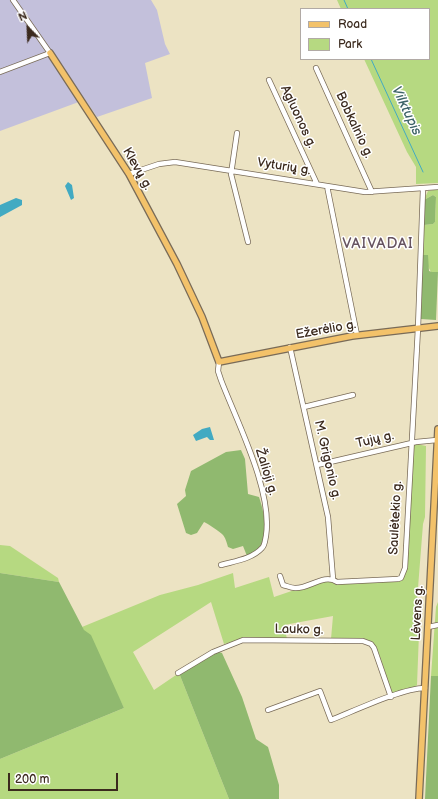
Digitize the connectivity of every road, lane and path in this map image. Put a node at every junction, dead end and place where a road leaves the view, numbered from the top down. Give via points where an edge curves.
1 (12, 0) edge
2 (50, 53) junction
3 (316, 68) dead end
4 (0, 72) edge
5 (270, 80) dead end
6 (237, 133) dead end
7 (231, 170) junction
8 (129, 174) junction
9 (317, 184) junction
10 (327, 186) junction
11 (438, 187) edge
12 (423, 189) junction
13 (372, 192) junction
14 (248, 242) dead end
15 (438, 326) edge
16 (418, 328) junction
17 (357, 335) junction
18 (290, 347) junction
19 (219, 362) junction
20 (353, 395) dead end
21 (304, 407) junction
22 (438, 429) edge
23 (437, 440) edge
24 (412, 443) junction
25 (317, 465) junction
26 (436, 517) edge
27 (221, 565) dead end
28 (280, 576) dead end
29 (333, 579) junction
30 (438, 625) edge
31 (428, 627) junction
32 (178, 673) dead end
33 (425, 688) junction
34 (391, 697) junction
35 (268, 710) dead end
36 (419, 799) edge

1 - 2 street, Klevų g.
2 - 4 street
2 - 8 main road, Klevų g.
3 - 13 street, Bobkalnio g.
5 - 9 street, Agluonos g.
6 - 7 street
7 - 8 street, Vyturių g. via 175,162 159,164
7 - 9 street, Vyturių g.
7 - 14 street
8 - 19 main road, Klevų g. via 177,264 202,317
9 - 10 street, Vyturių g.
10 - 13 street, Vyturių g.
10 - 17 street
11 - 12 street, Vyturių g.
12 - 13 street, Vyturių g.
12 - 16 street, Saulėtekio g.
15 - 16 main road, Ežerėlio g.
16 - 17 main road, Ežerėlio g.
16 - 24 street, Saulėtekio g.
17 - 18 main road, Ežerėlio g.
18 - 19 main road, Ežerėlio g.
18 - 21 street, M. Grigonio g.
19 - 27 street, Žalioji g. via 218,371 260,482 266,513 264,547 256,554
20 - 21 street
21 - 25 street, M. Grigonio g.
22 - 23 main road, Lėvens g.
23 - 24 street, Tujų g.
23 - 26 main road, Lėvens g.
24 - 25 street, Tujų g.
24 - 29 street, Saulėtekio g. via 405,568 401,578 338,582
25 - 29 street, M. Grigonio g. via 328,517
26 - 31 main road, Lėvens g.
28 - 29 street, Saulėtekio g. via 283,586 296,588
30 - 31 street
31 - 33 main road, Lėvens g.
32 - 34 street, Lauko g. via 212,652 243,640 363,641 374,648
33 - 34 street
33 - 36 main road, Lėvens g.
34 - 35 street via 331,720 320,692

